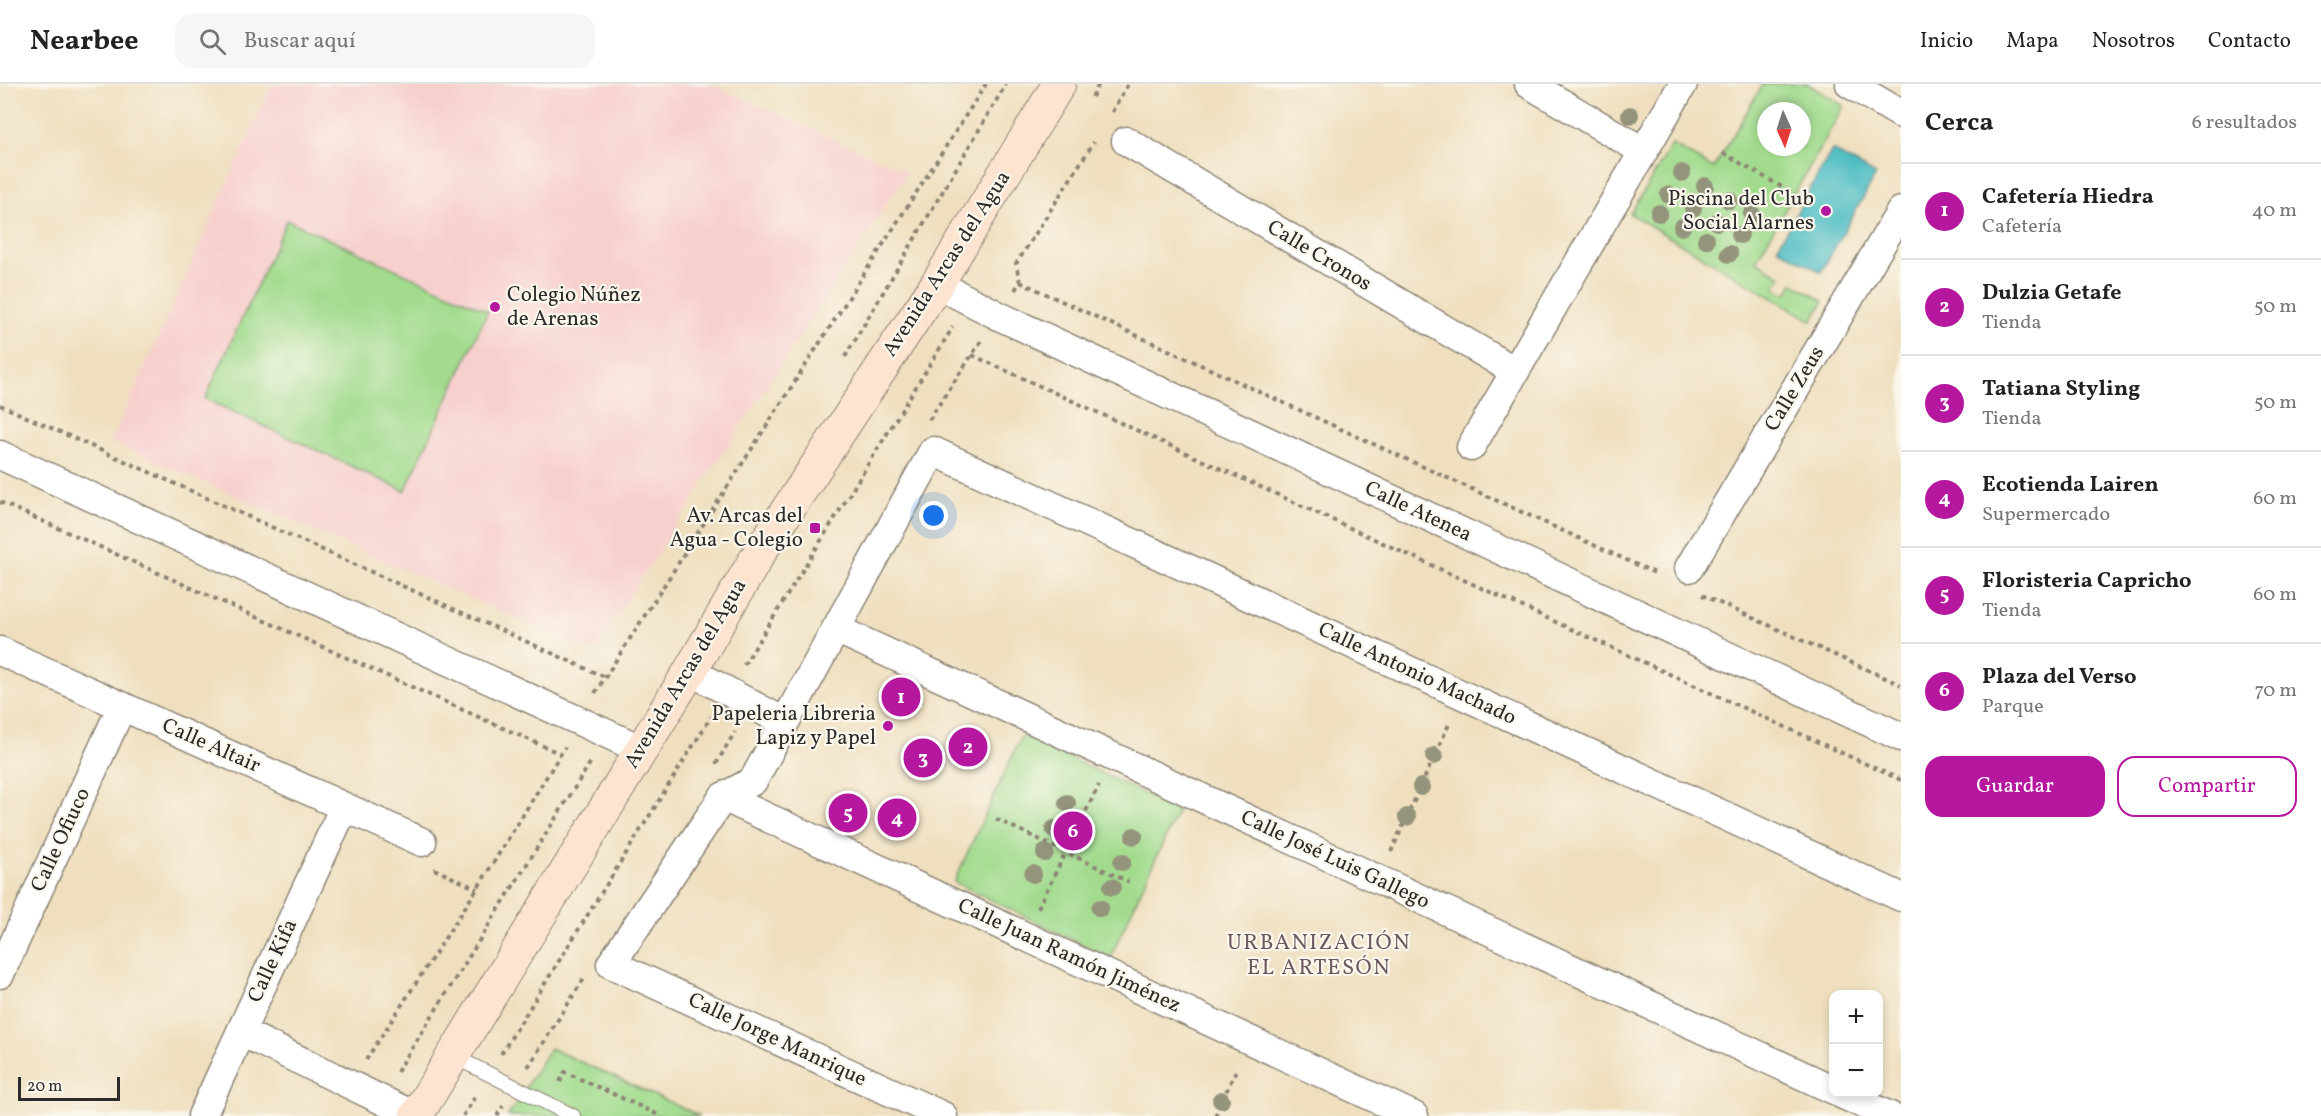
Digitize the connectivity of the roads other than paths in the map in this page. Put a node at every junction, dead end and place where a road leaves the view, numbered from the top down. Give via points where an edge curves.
1 (1059, 84) edge
2 (1528, 84) edge
3 (1683, 84) edge
4 (1850, 84) edge
5 (1901, 114) edge
6 (1126, 141) dead end
7 (1643, 151) junction
8 (1901, 211) edge
9 (937, 284) junction
10 (1513, 370) junction
11 (1471, 447) dead end
12 (0, 455) edge
13 (1689, 568) dead end
14 (836, 629) junction
15 (0, 651) edge
16 (690, 671) junction
17 (122, 706) junction
18 (784, 722) junction
19 (1901, 737) edge
20 (640, 749) junction
21 (723, 797) junction
22 (344, 807) junction
23 (422, 842) dead end
24 (1901, 897) edge
25 (0, 974) edge
26 (241, 1032) junction
27 (453, 1056) junction
28 (1829, 1088) edge
29 (1850, 1098) edge
30 (202, 1116) edge
31 (415, 1116) edge
32 (573, 1116) edge
33 (942, 1116) edge
34 (1414, 1116) edge
35 (1890, 1116) edge

1 - 9 street, Avenida Arcas del Agua
2 - 7 street
3 - 7 street
4 - 5 street
6 - 10 street, Calle Cronos
7 - 10 street
8 - 13 street, Calle Zeus
9 - 16 street, Avenida Arcas del Agua via 787,509
9 - 19 street, Calle Atenea
10 - 11 street
12 - 20 street
14 - 18 street
14 - 24 street, Calle Antonio Machado via 933,451
14 - 28 street, Calle José Luis Gallego
15 - 17 street, Calle Altair
16 - 18 street
16 - 20 street, Avenida Arcas del Agua
17 - 22 street, Calle Altair
17 - 25 street, Calle Ofiuco
18 - 21 street via 753,781
20 - 27 street, Avenida Arcas del Agua
21 - 33 street, Calle Jorge Manrique via 611,964
21 - 34 street, Calle Juan Ramón Jiménez
22 - 23 street, Calle Altair
22 - 26 street, Calle Kifa
26 - 30 street, Calle Kifa
26 - 31 street
27 - 31 street, Avenida Arcas del Agua
27 - 32 lane
29 - 35 street

